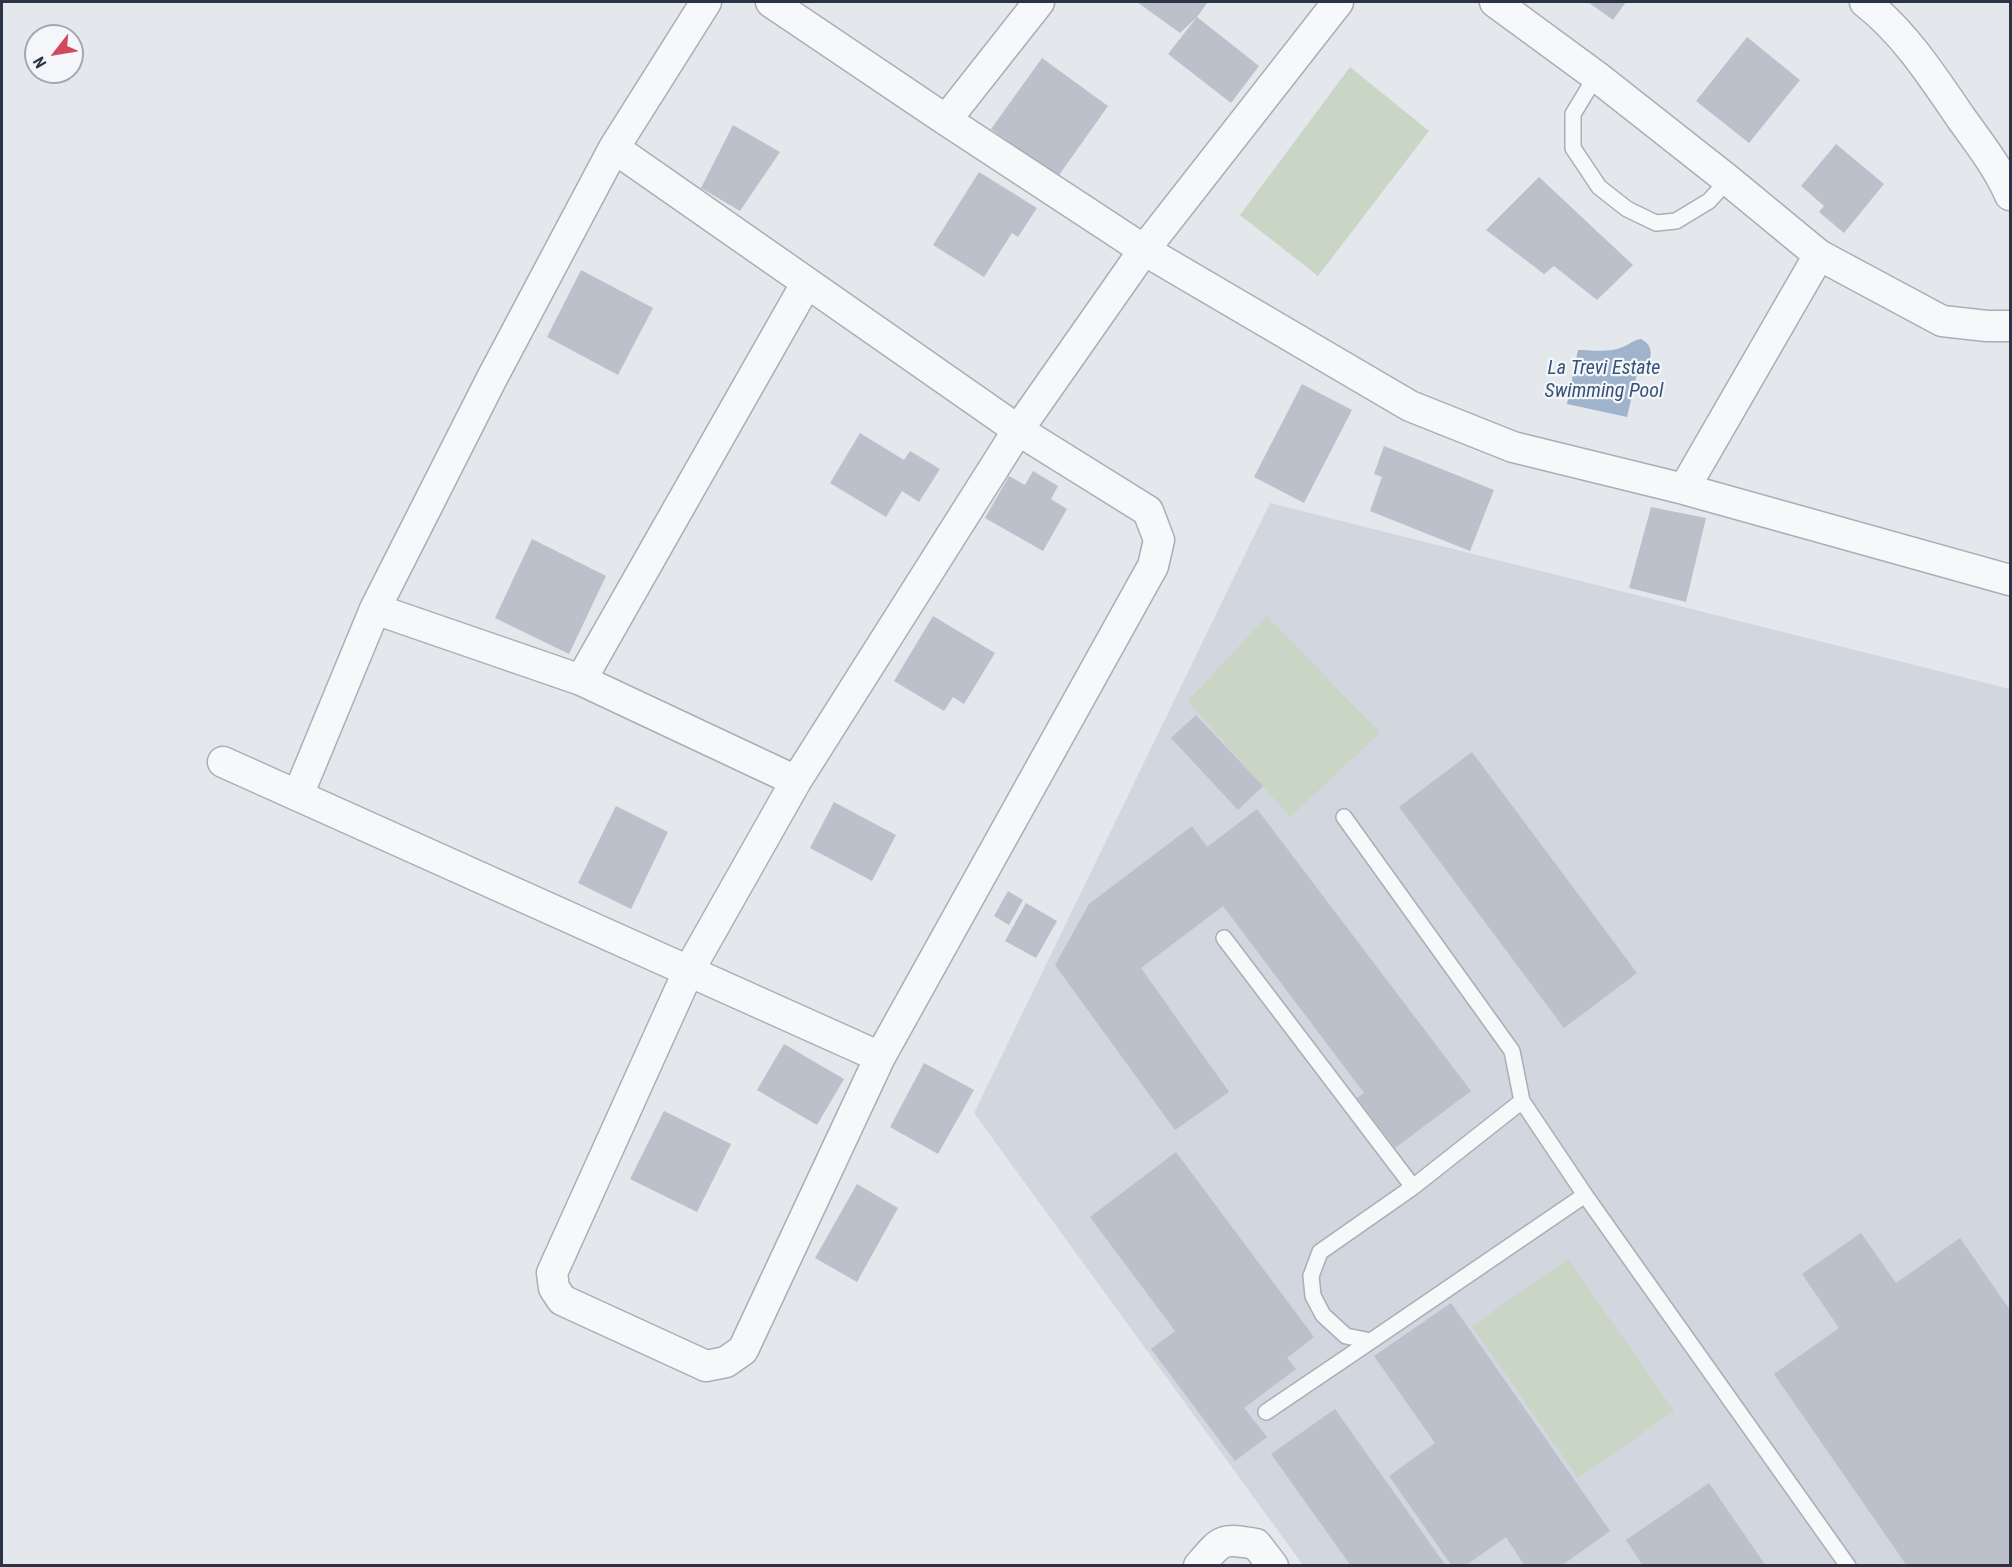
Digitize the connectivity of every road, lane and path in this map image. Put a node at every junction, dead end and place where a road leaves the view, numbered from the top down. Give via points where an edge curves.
1 (706, 2) edge
2 (771, 2) edge
3 (1039, 2) edge
4 (1338, 2) edge
5 (1495, 2) edge
6 (1865, 2) edge
7 (1596, 76) junction
8 (946, 120) junction
9 (614, 148) junction
10 (1728, 180) junction
11 (2010, 195) edge
12 (1144, 250) junction
13 (1819, 255) junction
14 (806, 284) junction
15 (2010, 326) edge
16 (1018, 430) junction
17 (1684, 489) junction
18 (2010, 580) edge
19 (375, 609) junction
20 (581, 680) junction
21 (223, 762) dead end
22 (796, 781) junction
23 (298, 795) junction
24 (1344, 817) dead end
25 (1224, 938) dead end
26 (688, 972) junction
27 (880, 1057) junction
28 (1522, 1101) junction
29 (1413, 1187) junction
30 (1585, 1195) junction
31 (1371, 1341) junction
32 (1266, 1412) dead end
33 (1199, 1566) edge
34 (1273, 1566) edge
35 (1848, 1566) edge

1 - 9 street
2 - 8 street
3 - 8 street
4 - 12 street
5 - 7 street
6 - 11 street via 1886,18 1942,90 2001,174
7 - 10 street
7 - 10 lane via 1573,114 1573,148 1599,187 1627,209 1656,223 1676,221 1709,201
8 - 12 street
9 - 14 street
9 - 19 street
10 - 13 street
12 - 16 street
12 - 17 street via 1410,406 1513,447
13 - 15 street via 1942,321
13 - 17 street
14 - 16 street
14 - 20 street
16 - 22 street
16 - 27 street via 1148,511 1159,540 1153,566
17 - 18 street
19 - 20 street
19 - 23 street
20 - 22 street
21 - 23 street
22 - 26 street
23 - 26 street
24 - 28 lane via 1512,1051
25 - 29 lane
26 - 27 street
26 - 27 street via 552,1273 554,1288 562,1300 706,1366 726,1362 743,1350
28 - 29 lane
28 - 30 lane
29 - 31 lane via 1320,1252 1311,1276 1313,1296 1323,1315 1346,1336
30 - 31 lane
30 - 35 lane
31 - 32 lane
33 - 34 street via 1218,1544 1233,1540 1256,1544

